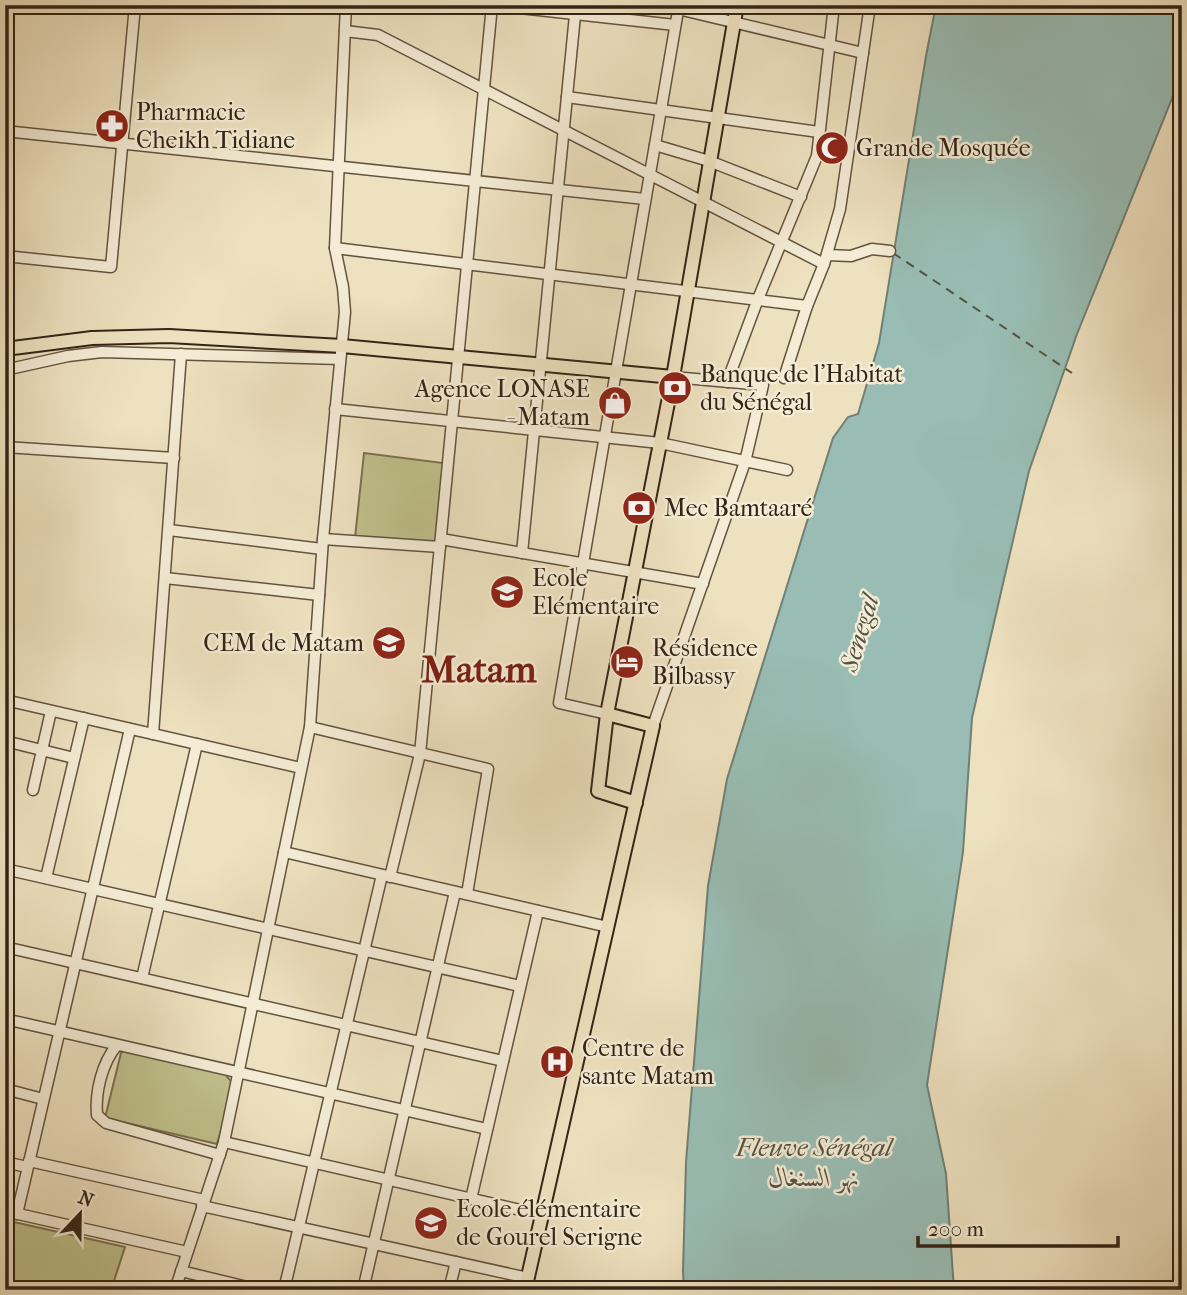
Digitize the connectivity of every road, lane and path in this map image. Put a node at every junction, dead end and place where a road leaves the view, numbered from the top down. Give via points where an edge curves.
1 (135, 5) edge
2 (346, 5) edge
3 (493, 5) edge
4 (737, 5) edge
5 (834, 5) edge
6 (870, 5) edge
7 (678, 7) edge
8 (576, 10) edge
9 (734, 22) junction
10 (676, 24) junction
11 (345, 31) junction
12 (828, 45) junction
13 (863, 53) junction
14 (484, 90) junction
15 (567, 97) junction
16 (661, 109) junction
17 (717, 117) junction
18 (5, 131) edge
19 (564, 132) junction
20 (819, 132) junction
21 (122, 144) junction
22 (655, 145) junction
23 (709, 161) junction
24 (338, 167) junction
25 (650, 174) junction
26 (475, 180) junction
27 (558, 189) junction
28 (801, 197) junction
29 (645, 199) junction
30 (702, 202) junction
31 (782, 242) junction
32 (335, 248) junction
33 (890, 251) dead end
34 (5, 256) edge
35 (825, 260) junction
36 (467, 265) junction
37 (550, 274) junction
38 (631, 283) junction
39 (686, 289) junction
40 (758, 299) junction
41 (807, 306) junction
42 (119, 337) junction
43 (5, 349) edge
44 (119, 352) junction
45 (341, 353) junction
46 (181, 354) junction
47 (458, 357) junction
48 (541, 364) junction
49 (5, 370) edge
50 (616, 371) junction
51 (673, 377) junction
52 (784, 378) dead end
53 (727, 382) junction
54 (335, 409) junction
55 (452, 421) junction
56 (534, 430) junction
57 (604, 437) junction
58 (660, 443) junction
59 (5, 447) edge
60 (174, 458) junction
61 (745, 462) junction
62 (788, 470) dead end
63 (169, 530) junction
64 (440, 543) junction
65 (322, 544) junction
66 (522, 552) junction
67 (583, 563) junction
68 (634, 572) junction
69 (165, 578) junction
70 (703, 584) junction
71 (319, 594) junction
72 (5, 700) edge
73 (51, 711) junction
74 (607, 714) junction
75 (84, 718) junction
76 (653, 726) junction
77 (310, 727) junction
78 (130, 729) junction
79 (153, 734) junction
80 (5, 741) edge
81 (197, 744) junction
82 (42, 750) junction
83 (420, 754) junction
84 (74, 758) junction
85 (301, 768) junction
86 (33, 790) dead end
87 (636, 803) junction
88 (284, 852) junction
89 (5, 869) edge
90 (386, 876) junction
91 (46, 878) junction
92 (92, 889) junction
93 (454, 892) junction
94 (467, 894) junction
95 (159, 904) junction
96 (538, 911) junction
97 (608, 927) junction
98 (268, 929) junction
99 (5, 947) edge
100 (364, 951) junction
101 (75, 963) junction
102 (437, 967) junction
103 (142, 978) junction
104 (520, 986) junction
105 (253, 1004) junction
106 (5, 1019) edge
107 (346, 1025) junction
108 (59, 1032) junction
109 (420, 1042) junction
110 (117, 1045) junction
111 (503, 1061) junction
112 (239, 1073) junction
113 (5, 1089) edge
114 (330, 1093) junction
115 (43, 1099) junction
116 (404, 1110) junction
117 (487, 1129) junction
118 (224, 1142) junction
119 (219, 1155) junction
120 (5, 1162) edge
121 (314, 1163) junction
122 (28, 1164) junction
123 (388, 1180) junction
124 (471, 1199) junction
125 (203, 1203) junction
126 (5, 1211) edge
127 (17, 1214) junction
128 (542, 1215) junction
129 (299, 1227) junction
130 (373, 1244) junction
131 (187, 1252) junction
132 (456, 1262) junction
133 (181, 1271) junction
134 (527, 1284) edge
135 (175, 1290) edge
136 (259, 1290) edge
137 (284, 1290) edge
138 (363, 1290) edge
139 (449, 1290) edge

1 - 21 street
2 - 11 street
3 - 8 street
3 - 14 street
4 - 9 main road
5 - 12 street
6 - 13 street
7 - 9 street
7 - 10 street
8 - 10 street
8 - 15 street
9 - 12 street
9 - 17 main road
10 - 16 street
11 - 14 street via 378,35
11 - 24 street
12 - 13 street
12 - 20 street
13 - 35 street via 840,209
14 - 19 street
14 - 26 street
15 - 16 street
15 - 19 street
16 - 17 street
16 - 22 street
17 - 20 street
17 - 23 main road
18 - 21 street
19 - 25 street
19 - 27 street
20 - 28 street via 817,156
21 - 24 street
21 - 34 street via 111,267
22 - 23 street
22 - 25 street
23 - 28 street
23 - 30 main road
24 - 26 street
24 - 32 street
25 - 29 street
25 - 30 street
26 - 27 street
26 - 36 street
27 - 29 street
27 - 37 street
28 - 31 street
29 - 38 street
30 - 31 street
30 - 39 main road
31 - 35 street
31 - 40 street
32 - 36 street
32 - 45 street via 344,300
33 - 35 street via 872,249
35 - 41 street
36 - 37 street
36 - 47 street
37 - 38 street
37 - 48 street
38 - 39 street
38 - 50 street
39 - 40 street
39 - 51 main road
40 - 41 street
40 - 53 street
41 - 52 street
42 - 43 main road
42 - 44 street
42 - 45 main road via 169,337
44 - 46 street
44 - 49 street via 68,356
45 - 46 street
45 - 47 main road
45 - 54 street
46 - 60 street
47 - 48 main road
47 - 55 street
48 - 50 main road
48 - 56 street
50 - 51 main road
50 - 57 street
51 - 53 street
51 - 58 main road
53 - 61 street via 763,385
54 - 55 street
54 - 65 street
55 - 56 street
55 - 64 street
56 - 57 street
56 - 66 street
57 - 58 street
57 - 67 street
58 - 61 street
58 - 68 main road
59 - 60 street
60 - 63 street
61 - 62 street
61 - 70 street
63 - 65 street
63 - 69 street
64 - 65 street
64 - 66 street
64 - 83 street
65 - 71 street
66 - 67 street
67 - 68 street
67 - 74 street via 559,704
68 - 70 street
68 - 74 main road
69 - 71 street
69 - 79 street
70 - 76 street
71 - 77 street
72 - 73 street
73 - 75 street
73 - 82 street
74 - 76 main road
74 - 87 main road via 598,791
75 - 78 street
75 - 84 street
76 - 87 main road
77 - 83 street
77 - 85 street
78 - 79 street
78 - 92 street
79 - 81 street
80 - 82 street
81 - 85 street
81 - 95 street
82 - 84 street
82 - 86 street
83 - 90 street
83 - 94 street via 488,769
84 - 91 street
85 - 88 street
87 - 97 main road
88 - 90 street
88 - 98 street
89 - 91 street
90 - 93 street
90 - 100 street
91 - 92 street
92 - 95 street
92 - 101 street
93 - 94 street
93 - 102 street
94 - 96 street
95 - 98 street
95 - 103 street
96 - 97 street
96 - 104 street
97 - 128 main road
98 - 100 street
98 - 105 street
99 - 101 street
100 - 102 street
100 - 107 street
101 - 103 street
101 - 108 street
102 - 104 street
102 - 109 street
103 - 105 street
104 - 111 street
105 - 107 street
105 - 112 street
106 - 108 street
107 - 109 street
107 - 114 street
108 - 110 street
108 - 115 street
109 - 111 street
109 - 116 street
110 - 112 street
110 - 119 street via 97,1093 97,1115 106,1123
111 - 117 street
112 - 114 street
112 - 118 street
113 - 115 street
114 - 116 street
114 - 121 street
115 - 122 street
116 - 117 street
116 - 123 street
117 - 124 street
118 - 119 street
118 - 121 street
119 - 125 street
120 - 122 street
121 - 123 street
121 - 129 street
122 - 125 street
122 - 127 street
123 - 124 street
123 - 130 street
124 - 128 street
125 - 129 street
125 - 131 street
126 - 127 street
127 - 131 street
128 - 134 main road
129 - 130 street
129 - 137 street
130 - 132 street
130 - 138 street
131 - 133 street
132 - 134 street
132 - 139 street
133 - 135 street
133 - 136 street

